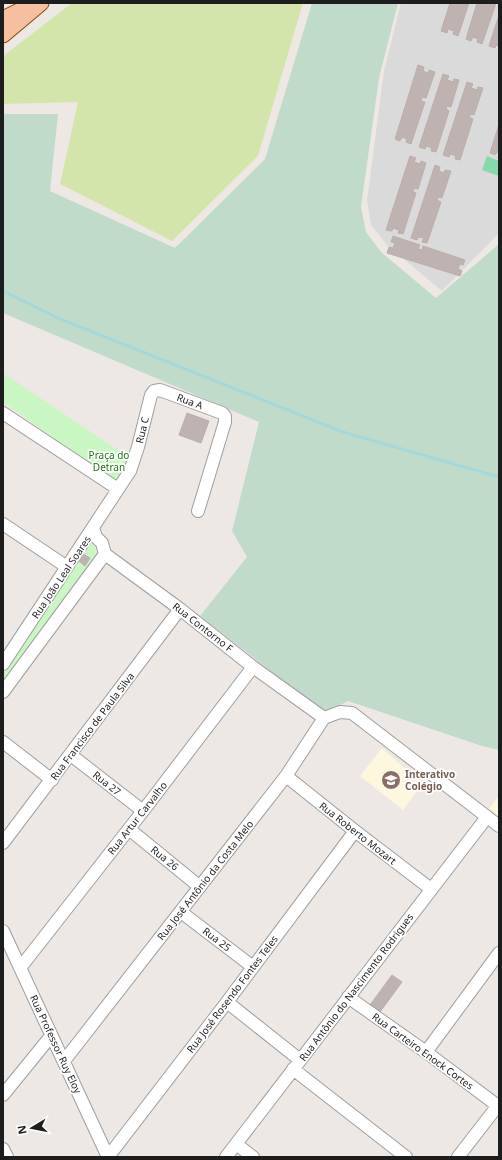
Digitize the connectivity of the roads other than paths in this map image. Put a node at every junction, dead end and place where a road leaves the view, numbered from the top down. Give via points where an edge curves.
1 (35, 3) edge
2 (41, 3) edge
3 (3, 19) edge
4 (3, 35) edge
5 (154, 391) joint
6 (3, 413) edge
7 (118, 489) junction
8 (198, 511) dead end
9 (3, 524) edge
10 (93, 528) junction
11 (105, 554) junction
12 (67, 567) junction
13 (180, 609) junction
14 (3, 664) edge
15 (253, 667) junction
16 (3, 692) edge
17 (324, 718) junction
18 (3, 742) edge
19 (70, 755) junction
20 (286, 776) junction
21 (52, 780) junction
22 (143, 811) junction
23 (487, 817) junction
24 (499, 826) edge
25 (129, 829) junction
26 (355, 831) junction
27 (3, 843) edge
28 (200, 887) junction
29 (431, 889) junction
30 (181, 912) junction
31 (3, 931) edge
32 (499, 953) edge
33 (253, 967) junction
34 (20, 968) junction
35 (348, 997) junction
36 (227, 1002) junction
37 (52, 1036) junction
38 (426, 1052) junction
39 (64, 1061) junction
40 (296, 1065) junction
41 (3, 1095) edge
42 (498, 1105) edge
43 (236, 1144) junction
44 (3, 1149) edge
45 (7, 1157) edge
46 (108, 1157) edge
47 (226, 1157) edge
48 (253, 1157) edge
49 (406, 1157) edge
50 (458, 1157) edge

1 - 3 main road
2 - 4 main road
5 - 7 street, Rua C via 150,395 135,460
5 - 8 street, Rua A via 160,390 225,416
6 - 7 street
7 - 10 street, Rua João Leal Soares
9 - 12 street
10 - 11 street, Rua Contorno F
10 - 12 street, Rua João Leal Soares
11 - 13 street, Rua Contorno F
11 - 16 street, Rua João Leal Soares
12 - 14 street, Rua João Leal Soares
13 - 15 street, Rua Contorno F
13 - 19 street, Rua Francisco de Paula Silva
15 - 17 street, Rua Contorno F
15 - 22 street, Rua Artur Carvalho
17 - 20 street, Rua José Antônio da Costa Melo
17 - 23 street via 340,712 352,713
18 - 21 street
19 - 21 street, Rua Francisco de Paula Silva
19 - 22 street, Rua 27
20 - 26 street, Rua Roberto Mozart
20 - 28 street, Rua José Antônio da Costa Melo
21 - 27 street, Rua Francisco de Paula Silva
22 - 25 street, Rua Artur Carvalho
23 - 24 street
23 - 29 street, Rua Antônio do Nascimento Rodrigues
25 - 28 street, Rua 26
25 - 34 street, Rua Artur Carvalho
26 - 29 street, Rua Roberto Mozart
26 - 33 street, Rua José Rosendo Fontes Teles
28 - 30 street, Rua José Antônio da Costa Melo
29 - 35 street, Rua Antônio do Nascimento Rodrigues
30 - 33 street, Rua 25
30 - 39 street, Rua José Antônio da Costa Melo
31 - 34 street, Rua Professor Ruy Eloy
32 - 38 street
33 - 36 street, Rua José Rosendo Fontes Teles
34 - 37 street, Rua Professor Ruy Eloy
35 - 38 street, Rua Carteiro Enock Cortes
35 - 40 street, Rua Antônio do Nascimento Rodrigues
36 - 40 street
36 - 46 street, Rua José Rosendo Fontes Teles
37 - 39 street, Rua Professor Ruy Eloy
37 - 41 street
38 - 42 street, Rua Carteiro Enock Cortes
39 - 46 street, Rua Professor Ruy Eloy
40 - 43 street, Rua Antônio do Nascimento Rodrigues
40 - 49 street
42 - 50 street
43 - 47 street, Rua Antônio do Nascimento Rodrigues
43 - 48 street
44 - 45 street

